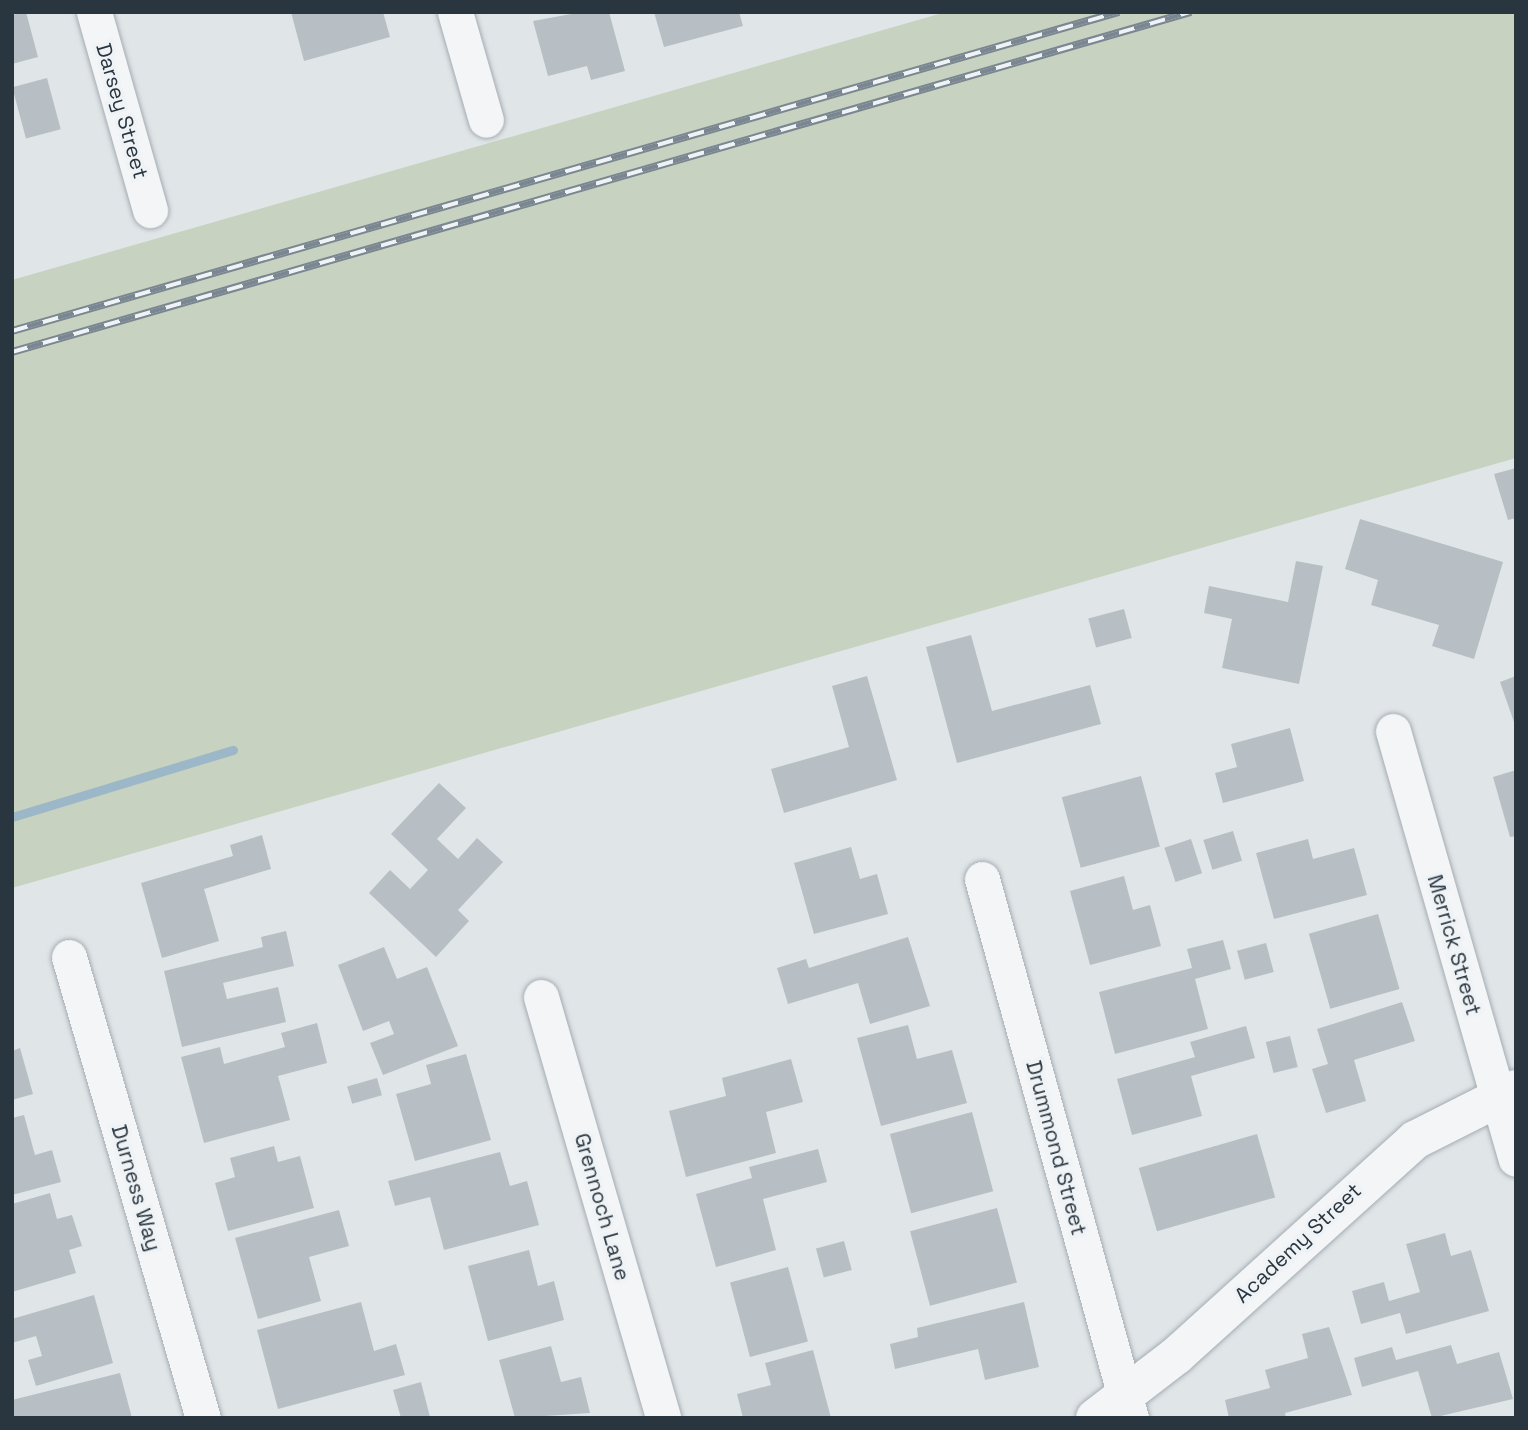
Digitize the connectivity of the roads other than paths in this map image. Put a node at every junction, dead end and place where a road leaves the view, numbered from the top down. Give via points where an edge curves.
1 (94, 12) edge
2 (455, 12) edge
3 (486, 120) dead end
4 (150, 210) dead end
5 (1393, 731) dead end
6 (982, 879) dead end
7 (69, 957) dead end
8 (541, 997) dead end
9 (1507, 1092) edge
10 (1516, 1159) edge
11 (1117, 1411) edge
12 (203, 1418) edge
13 (663, 1418) edge

1 - 4 street, Darsey Street
2 - 3 street
5 - 9 street, Merrick Street
6 - 11 street, Drummond Street
7 - 12 street, Durness Way
8 - 13 street, Grennoch Lane
9 - 10 street, Merrick Street
9 - 11 street, Academy Street via 1405,1148

